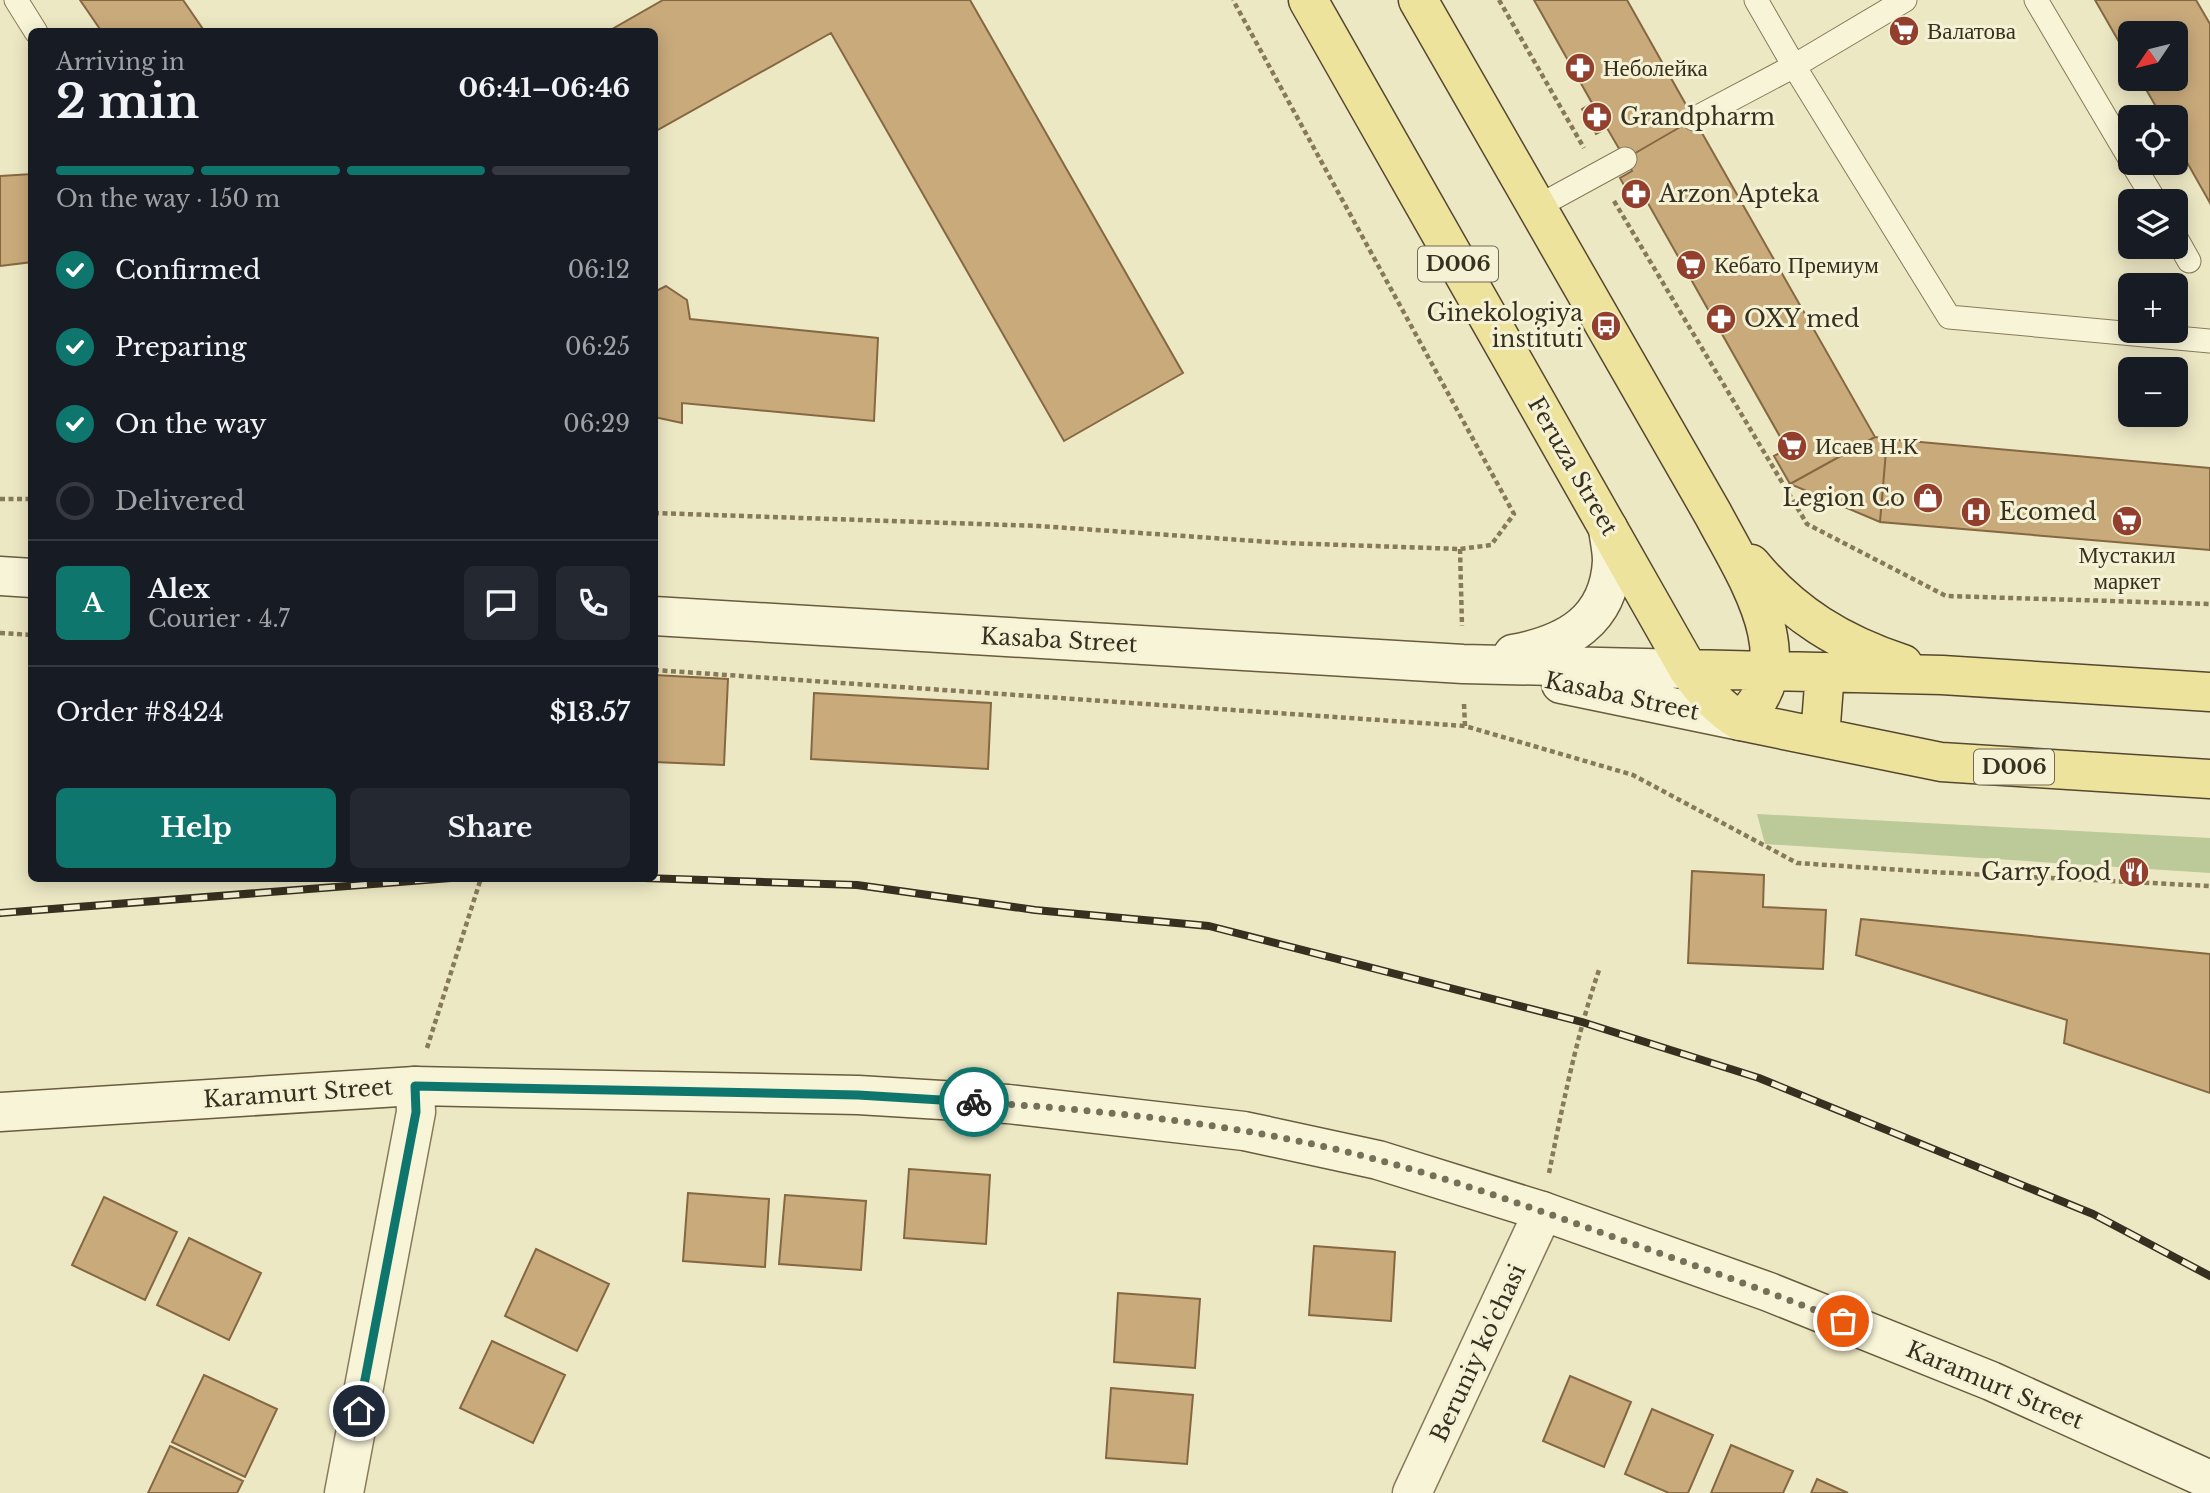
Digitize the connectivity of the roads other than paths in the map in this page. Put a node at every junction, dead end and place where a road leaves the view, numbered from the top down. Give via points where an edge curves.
1 (16, 0) edge
2 (1308, 0) edge
3 (1418, 0) edge
4 (1756, 0) edge
5 (1905, 0) edge
6 (2036, 0) edge
7 (34, 28) edge
8 (1794, 66) junction
9 (1694, 119) dead end
10 (2118, 139) edge
11 (1625, 159) dead end
12 (1537, 206) junction
13 (2210, 341) edge
14 (1713, 514) junction
15 (1608, 528) junction
16 (0, 576) edge
17 (28, 578) edge
18 (658, 616) edge
19 (1463, 664) junction
20 (1688, 669) junction
21 (1770, 671) junction
22 (1825, 672) junction
23 (1942, 674) junction
24 (2210, 692) edge
25 (1740, 721) junction
26 (1820, 737) junction
27 (2210, 779) edge
28 (416, 1099) junction
29 (0, 1112) edge
30 (0, 1134) edge
31 (1539, 1219) junction
32 (2210, 1480) edge
33 (344, 1493) edge
34 (1412, 1493) edge
35 (2194, 1493) edge

1 - 7 lane
2 - 15 main road, Feruza Street / D006
3 - 12 main road
4 - 8 lane
5 - 8 lane
6 - 10 lane
8 - 9 lane
8 - 13 lane via 1949,317
11 - 12 lane
12 - 14 main road
14 - 21 main road via 1759,604 1769,643
14 - 23 main road via 1757,571 1807,619 1869,653
15 - 19 main road via 1612,560 1607,589 1599,609 1580,629 1531,651
15 - 20 main road, Feruza Street / D006
16 - 17 main road
18 - 19 main road, Kasaba Street
19 - 20 main road, Kasaba Street
19 - 25 main road, Kasaba Street
20 - 21 main road
20 - 25 main road, Feruza Street via 1711,698
21 - 22 main road
21 - 25 main road via 1760,700
22 - 23 main road
22 - 26 main road
23 - 24 main road
25 - 26 main road, D006
26 - 27 main road, D006 via 1941,762
28 - 29 main road, Karamurt Street
28 - 30 main road, Karamurt Street
28 - 31 main road, Karamurt Street via 858,1095 1127,1116 1244,1131 1378,1160
28 - 33 main road
31 - 32 main road, Karamurt Street via 1769,1292 1991,1381
31 - 34 main road, Beruniy ko'chasi
31 - 35 main road, Karamurt Street via 1983,1396

